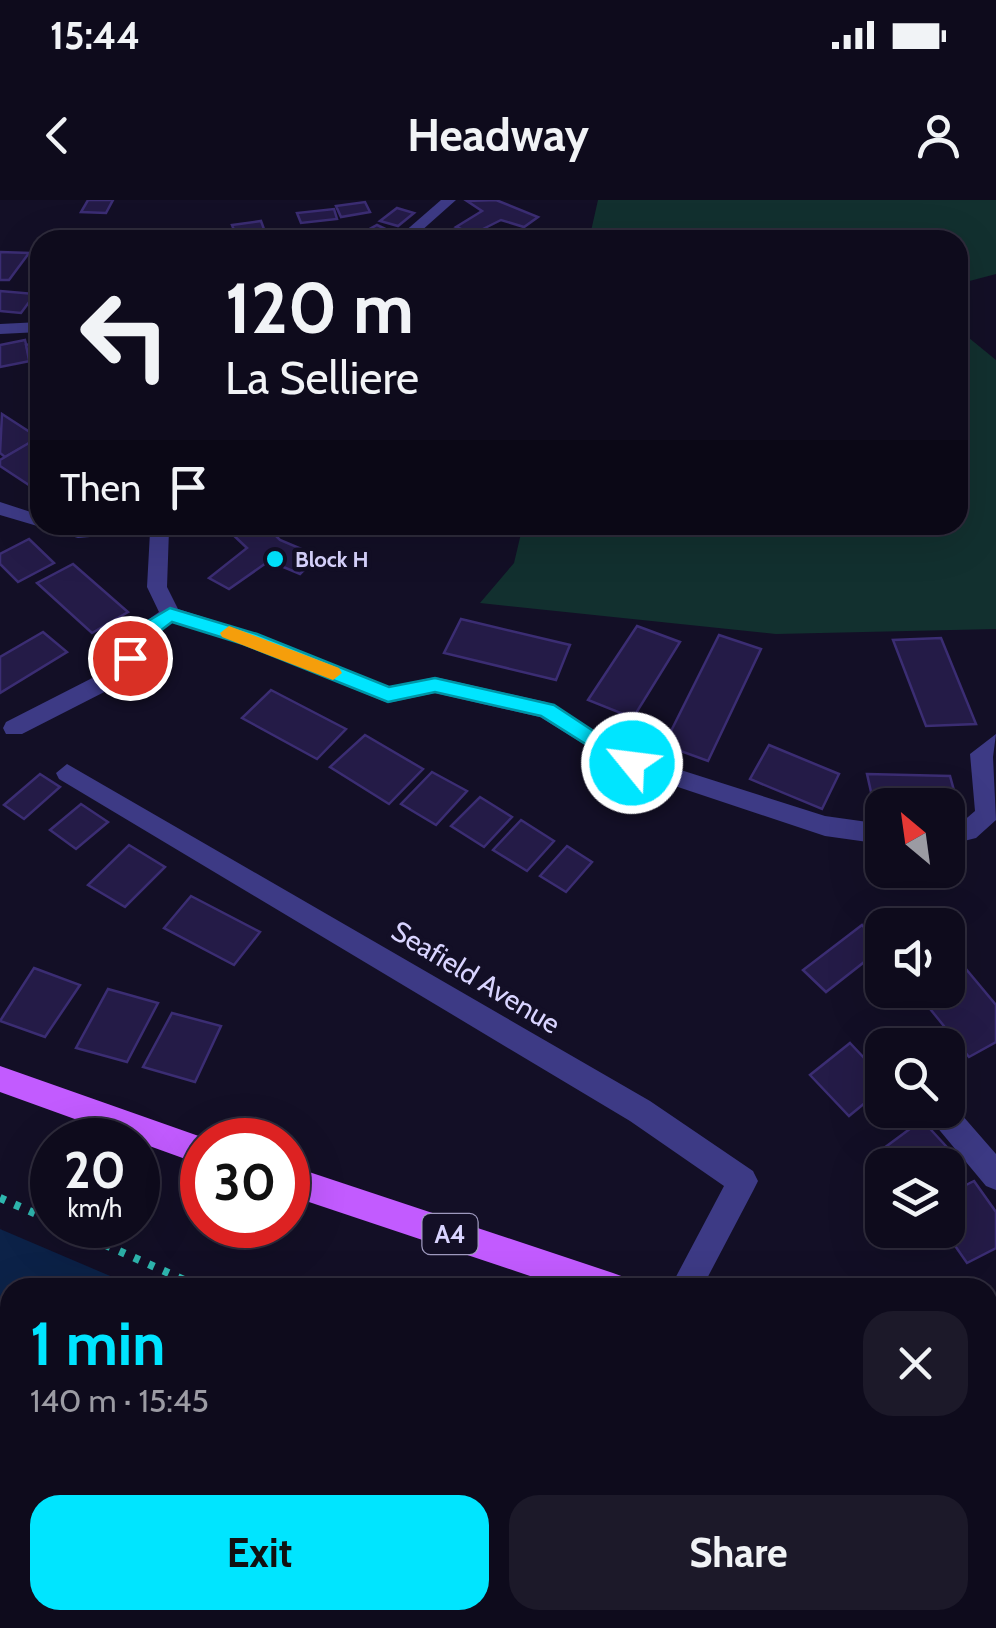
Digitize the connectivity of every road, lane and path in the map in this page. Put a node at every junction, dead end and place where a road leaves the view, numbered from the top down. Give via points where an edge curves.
1 (449, 200) edge
2 (414, 230) edge
3 (30, 328) edge
4 (0, 329) edge
5 (4, 515) edge
6 (30, 520) edge
7 (161, 535) edge
8 (170, 614) junction
9 (14, 728) dead end
10 (996, 743) edge
11 (67, 773) dead end
12 (865, 832) edge
13 (965, 832) edge
14 (0, 1079) edge
15 (956, 1128) edge
16 (180, 1142) edge
17 (996, 1176) edge
18 (310, 1187) edge
19 (0, 1198) edge
20 (30, 1211) edge
21 (113, 1248) edge
22 (180, 1278) edge
23 (584, 1278) edge
24 (690, 1278) edge

1 - 2 street
3 - 4 street
5 - 6 street
7 - 8 street via 157,586
8 - 9 street via 149,629 112,678
8 - 12 street via 388,695 435,685 546,710 632,763 824,826
10 - 13 street via 982,754 987,814
11 - 24 street, Seafield Avenue via 640,1111 743,1181
14 - 16 main road
15 - 17 street
18 - 23 main road, A4
19 - 20 path
21 - 22 path

